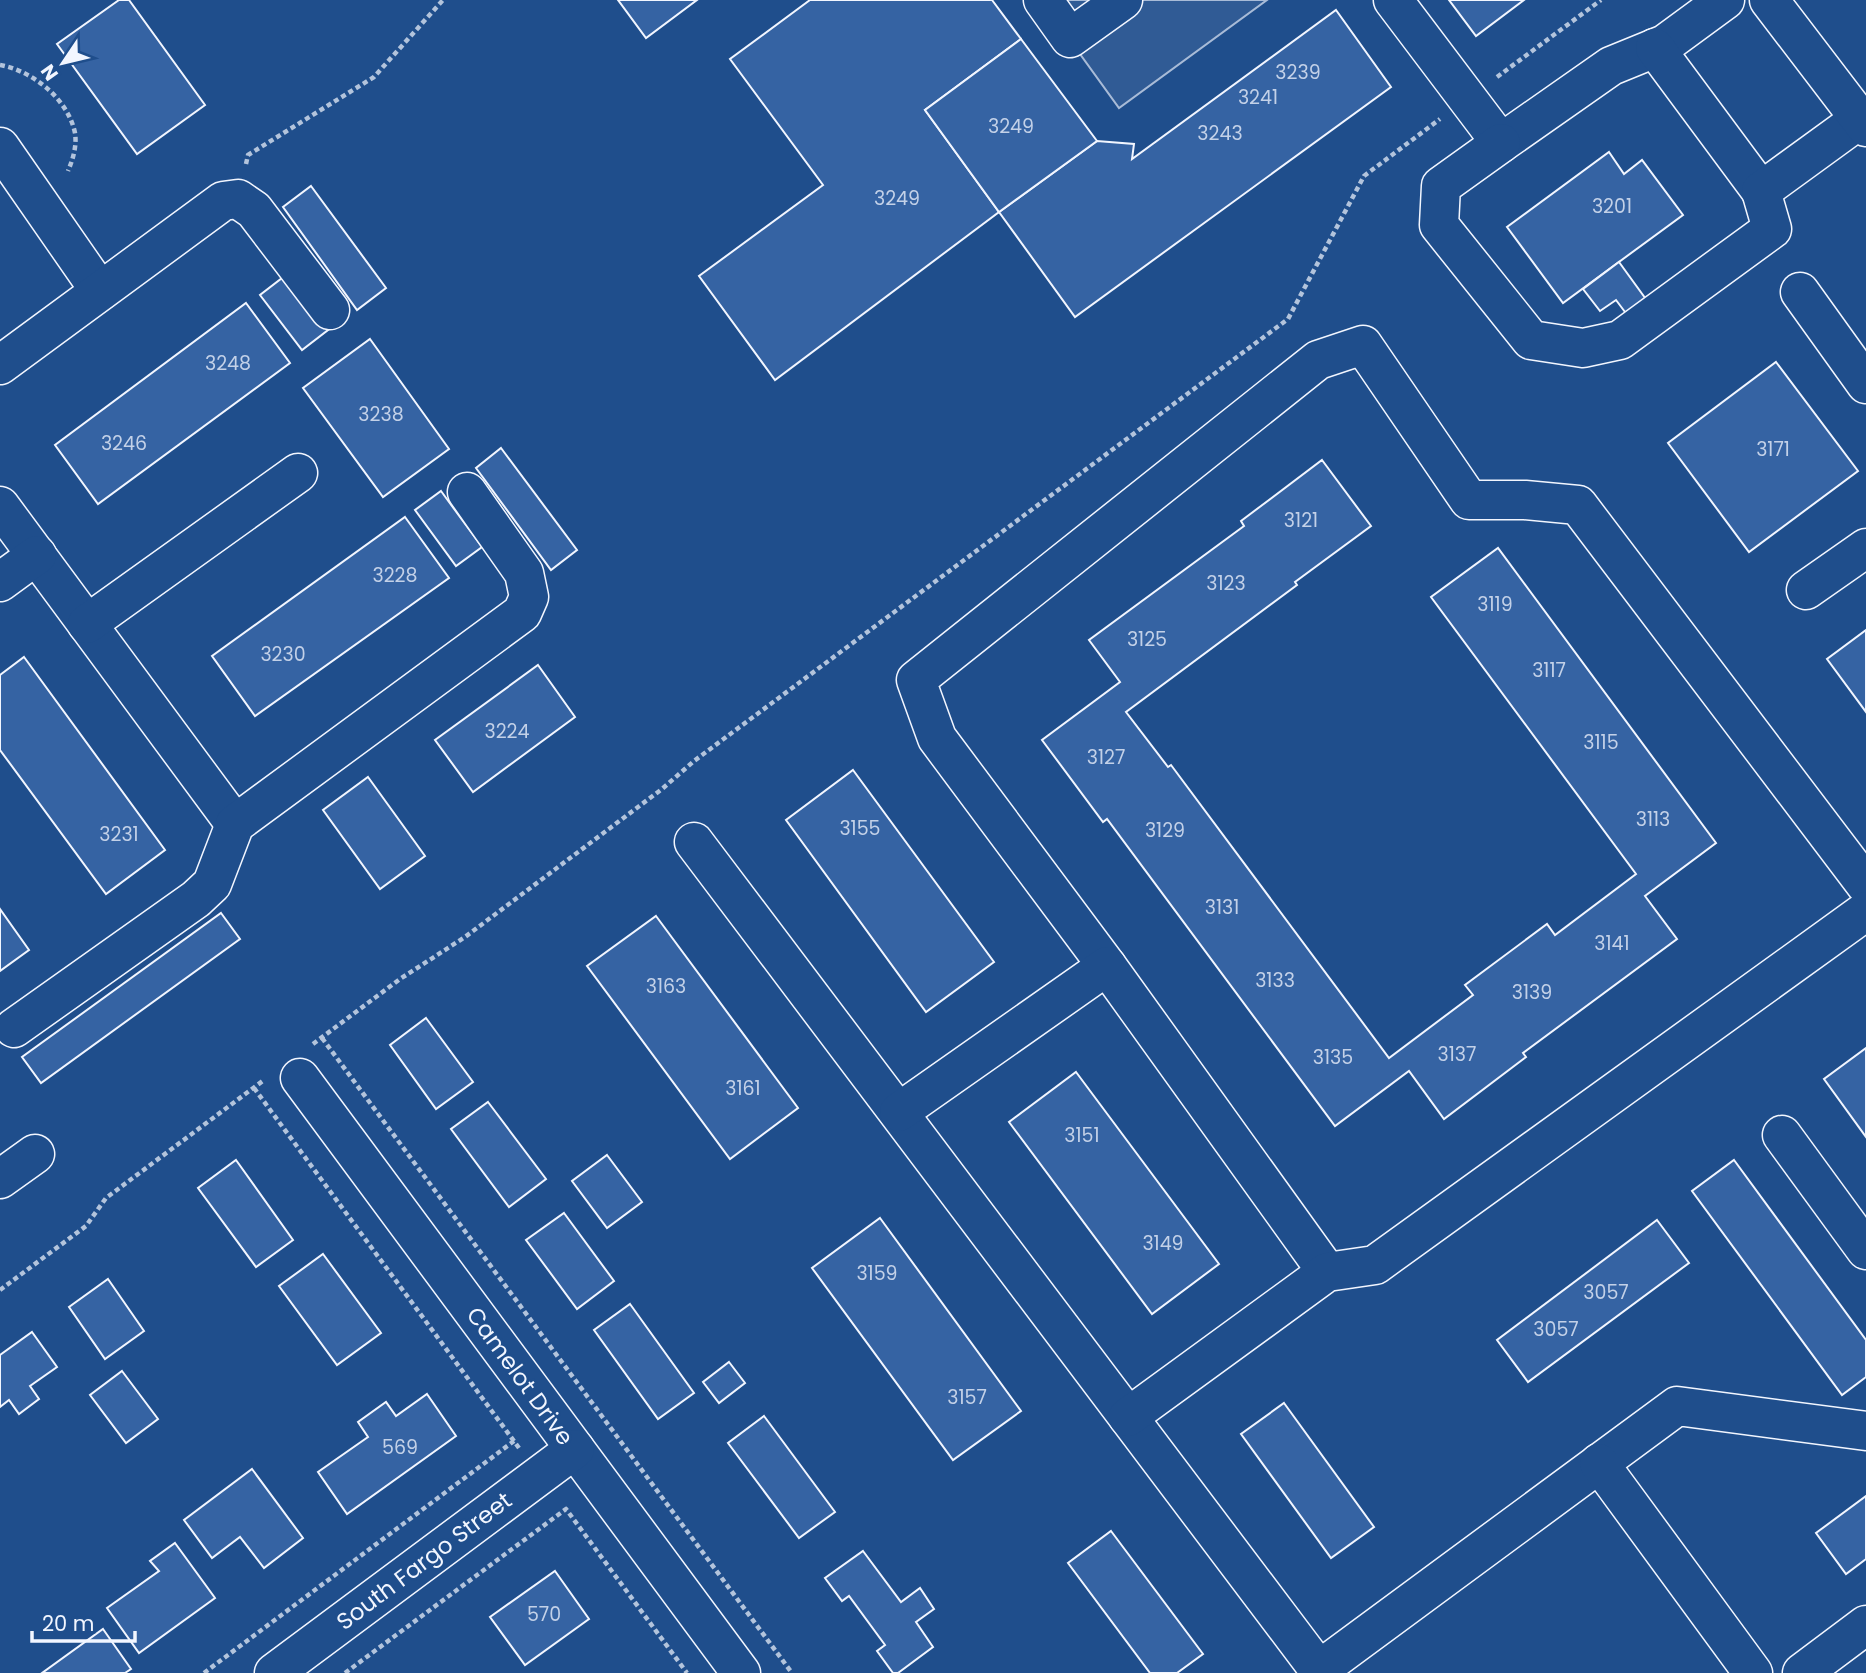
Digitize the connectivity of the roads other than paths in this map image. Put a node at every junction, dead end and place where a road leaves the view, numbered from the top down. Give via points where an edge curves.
1 (1043, 0) edge
2 (1123, 0) edge
3 (1393, 0) edge
4 (1725, 0) edge
5 (1769, 0) edge
6 (1655, 48) junction
7 (1863, 123) edge
8 (1501, 143) junction
9 (0, 147) edge
10 (1761, 191) junction
11 (100, 291) junction
12 (1800, 292) dead end
13 (330, 310) dead end
14 (0, 365) edge
15 (1866, 384) edge
16 (298, 473) dead end
17 (467, 492) dead end
18 (0, 506) edge
19 (1866, 548) edge
20 (37, 555) junction
21 (0, 582) edge
22 (1805, 590) dead end
23 (87, 624) junction
24 (235, 824) junction
25 (694, 842) dead end
26 (1866, 886) edge
27 (1866, 911) edge
28 (1107, 966) junction
29 (14, 1028) dead end
30 (295, 1065) road end
31 (899, 1112) junction
32 (1782, 1135) dead end
33 (35, 1154) dead end
34 (0, 1179) edge
35 (1866, 1250) edge
36 (1327, 1272) junction
37 (1128, 1417) junction
38 (1866, 1431) edge
39 (575, 1450) junction
40 (1599, 1463) junction
41 (1866, 1625) edge
42 (1827, 1666) edge
43 (274, 1673) edge
44 (741, 1673) edge
45 (1753, 1673) edge

1 - 2 main road via 1070,37
3 - 8 main road
4 - 6 main road
5 - 7 main road
6 - 8 main road via 1611,66
6 - 10 main road
7 - 10 main road
8 - 10 main road via 1441,186 1439,225 1531,340 1583,348 1620,340 1772,229
9 - 11 main road
11 - 13 main road via 223,201 238,199 254,209
11 - 14 main road
12 - 15 main road
16 - 23 main road
17 - 24 main road via 524,573 529,597 522,613
18 - 20 main road
19 - 22 main road
20 - 21 main road
20 - 23 main road
23 - 24 main road
24 - 29 main road via 212,884 204,892
25 - 31 main road
26 - 28 main road via 1578,505 1469,500 1363,345 1318,360 916,680 937,738
27 - 36 main road via 1375,1265
28 - 31 main road
28 - 36 main road
30 - 39 main road, Camelot Drive
31 - 37 main road
32 - 35 main road
33 - 34 main road
36 - 37 main road
37 - 40 main road via 1319,1670
38 - 40 main road via 1677,1406
39 - 43 main road, South Fargo Street
39 - 44 main road, Camelot Drive
40 - 45 main road
41 - 42 main road

